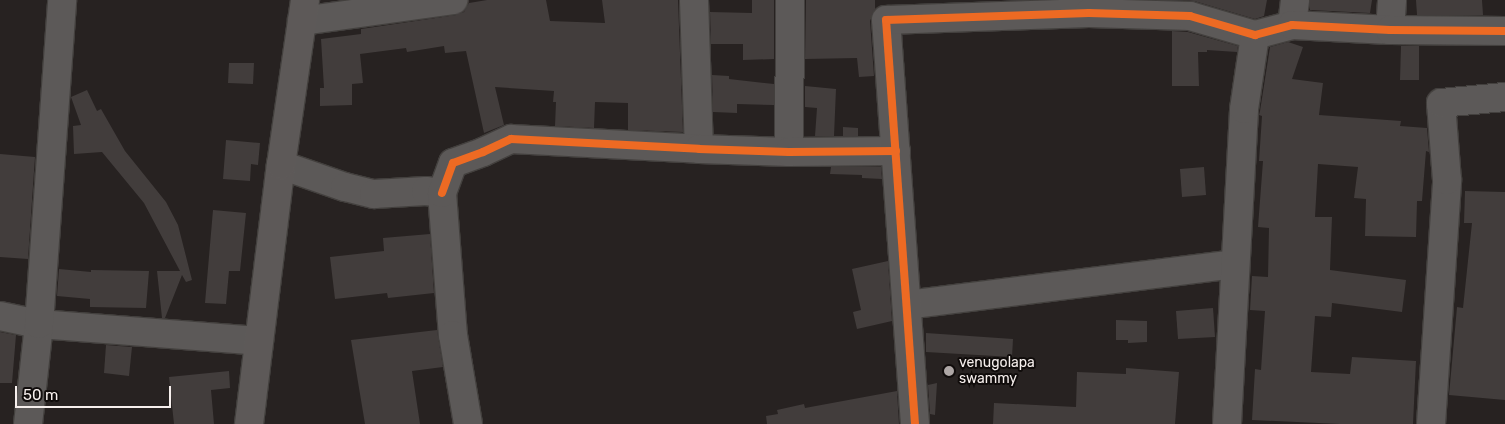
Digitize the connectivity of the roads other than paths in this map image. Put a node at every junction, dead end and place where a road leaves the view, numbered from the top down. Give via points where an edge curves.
1 (62, 0) edge
2 (454, 0) edge
3 (694, 0) edge
4 (790, 0) edge
5 (1392, 0) edge
6 (303, 10) edge
7 (1293, 13) edge
8 (1390, 30) junction
9 (1505, 31) edge
10 (1255, 35) junction
11 (1505, 97) edge
12 (699, 150) junction
13 (896, 151) junction
14 (789, 152) junction
15 (281, 165) junction
16 (442, 193) junction
17 (1234, 264) junction
18 (907, 305) junction
19 (0, 316) edge
20 (39, 324) junction
21 (258, 341) junction
22 (28, 424) edge
23 (249, 424) edge
24 (468, 424) edge
25 (915, 424) edge
26 (1227, 424) edge
27 (1431, 424) edge

1 - 20 street
2 - 6 street
3 - 12 street
4 - 14 street
5 - 8 street
6 - 15 main road
7 - 8 street
7 - 10 street
8 - 9 street
10 - 13 street via 1190,16 1089,13 886,20
10 - 17 street via 1244,109
11 - 27 street via 1441,103 1447,180
12 - 14 street
12 - 16 street via 511,139 453,163
13 - 14 street
13 - 18 street
15 - 16 street via 374,194
15 - 21 main road
16 - 24 street via 453,335
17 - 18 street
17 - 26 street
18 - 25 street
19 - 20 street
20 - 21 street
20 - 22 street
21 - 23 main road

